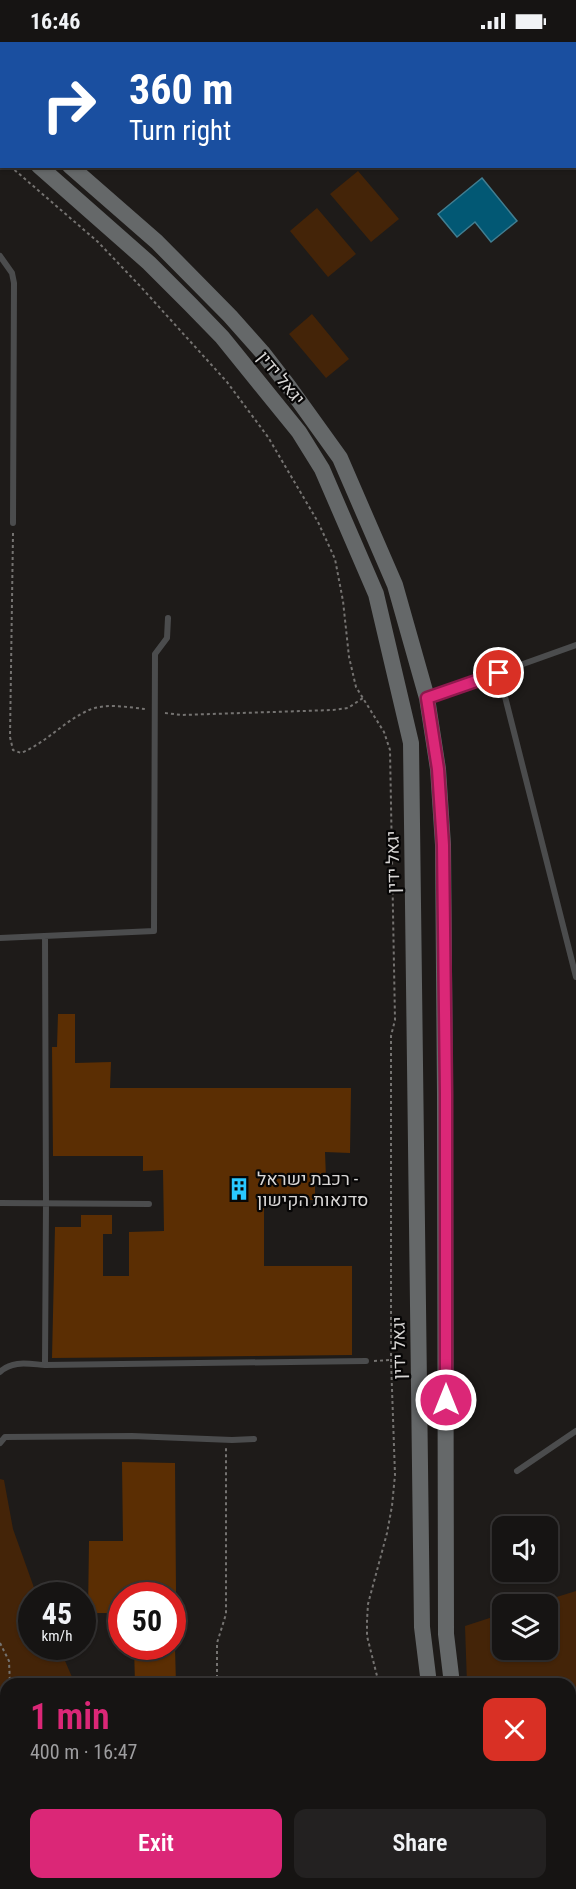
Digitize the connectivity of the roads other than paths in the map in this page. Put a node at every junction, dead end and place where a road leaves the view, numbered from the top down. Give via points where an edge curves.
1 (41, 168) edge
2 (72, 168) edge
3 (2, 260) edge
4 (13, 523) road end
5 (168, 618) dead end
6 (576, 645) edge
7 (499, 673) junction
8 (427, 698) junction
9 (45, 936) junction
10 (0, 938) edge
11 (576, 978) edge
12 (0, 1203) edge
13 (46, 1203) junction
14 (149, 1204) dead end
15 (366, 1360) road end
16 (45, 1365) junction
17 (0, 1372) edge
18 (576, 1431) edge
19 (254, 1439) dead end
20 (0, 1443) edge
21 (517, 1471) dead end
22 (428, 1678) edge
23 (451, 1678) edge

1 - 22 main road, יגאל ידין via 190,304 293,424 322,469 376,594 411,743 422,1627
2 - 8 main road, יגאל ידין via 157,242 230,316 282,378 340,458 395,585
3 - 4 lane via 14,283
5 - 9 lane via 167,638 155,654 154,931
6 - 7 lane
7 - 8 lane
7 - 11 lane
8 - 23 main road, יגאל ידין via 438,769 443,845 446,1634
9 - 10 lane
9 - 13 lane
12 - 13 lane
13 - 14 lane
13 - 16 lane
15 - 16 lane
16 - 17 lane via 15,1363
18 - 21 lane
19 - 20 lane via 5,1437

